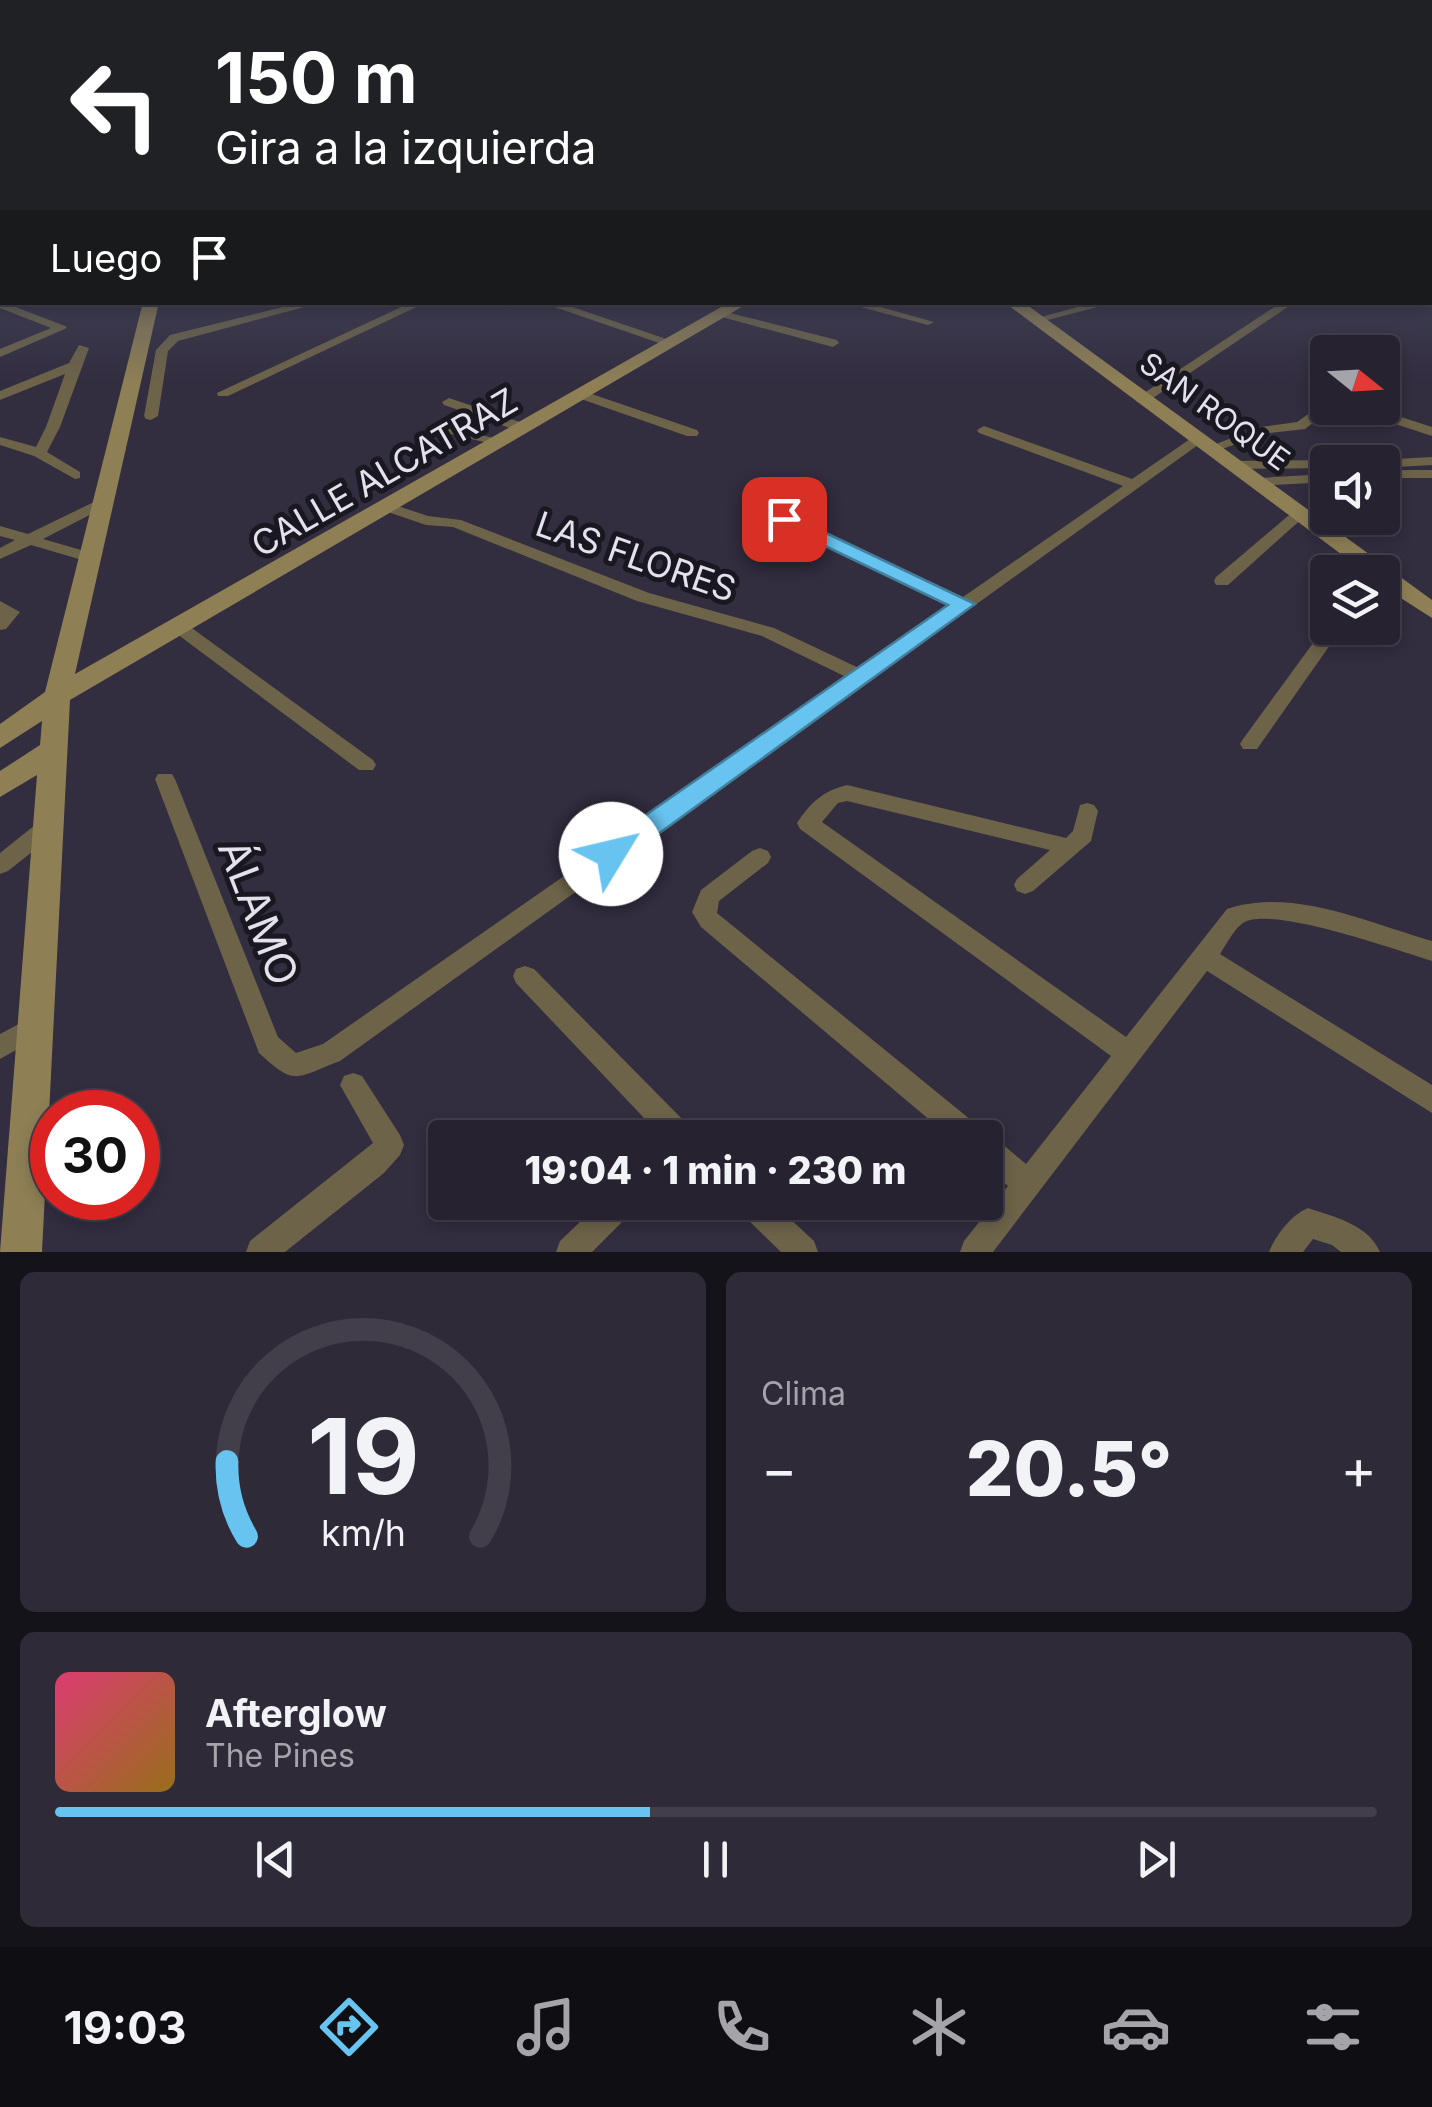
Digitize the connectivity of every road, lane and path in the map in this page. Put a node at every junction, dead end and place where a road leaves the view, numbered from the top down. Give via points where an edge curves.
1 (2, 305) edge
2 (150, 305) edge
3 (306, 305) edge
4 (415, 305) edge
5 (554, 305) edge
6 (859, 305) edge
7 (1016, 305) edge
8 (1099, 305) edge
9 (1285, 305) edge
10 (729, 306) edge
11 (1036, 320) junction
12 (928, 322) dead end
13 (672, 343) junction
14 (833, 343) dead end
15 (83, 348) dead end
16 (0, 353) edge
17 (73, 366) junction
18 (224, 393) dead end
19 (582, 395) junction
20 (0, 396) edge
21 (1142, 399) junction
22 (449, 402) dead end
23 (151, 416) dead end
24 (1310, 418) edge
25 (1400, 421) edge
26 (435, 427) dead end
27 (524, 428) junction
28 (984, 430) dead end
29 (1432, 432) edge
30 (692, 433) dead end
31 (0, 441) edge
32 (500, 442) junction
33 (1204, 444) junction
34 (38, 453) junction
35 (1432, 461) edge
36 (1310, 464) edge
37 (1236, 465) junction
38 (1400, 467) edge
39 (1400, 470) edge
40 (1432, 474) edge
41 (75, 475) dead end
42 (1310, 479) edge
43 (1258, 482) junction
44 (1134, 485) junction
45 (102, 503) junction
46 (386, 507) junction
47 (1300, 514) junction
48 (784, 519) dead end
49 (0, 531) edge
50 (28, 539) junction
51 (0, 554) edge
52 (1354, 555) edge
53 (89, 557) junction
54 (1222, 581) dead end
55 (1400, 588) edge
56 (964, 604) junction
57 (0, 606) edge
58 (1432, 611) edge
59 (0, 625) edge
60 (178, 627) junction
61 (1320, 645) edge
62 (860, 676) junction
63 (58, 696) junction
64 (0, 738) edge
65 (1250, 744) dead end
66 (54, 748) junction
67 (366, 764) dead end
68 (164, 779) dead end
69 (2, 781) edge
70 (1088, 810) dead end
71 (49, 827) junction
72 (1066, 846) junction
73 (760, 857) dead end
74 (0, 865) edge
75 (1025, 886) dead end
76 (1432, 951) edge
77 (1206, 957) junction
78 (525, 976) dead end
79 (35, 1026) junction
80 (0, 1047) edge
81 (1130, 1055) junction
82 (352, 1084) dead end
83 (1432, 1100) edge
84 (665, 1120) edge
85 (950, 1120) edge
86 (1003, 1163) edge
87 (1030, 1185) junction
88 (11, 1220) edge
89 (604, 1220) edge
90 (769, 1220) edge
91 (21, 1252) edge
92 (262, 1252) edge
93 (571, 1252) edge
94 (802, 1252) edge
95 (975, 1252) edge
96 (1284, 1252) edge
97 (1365, 1252) edge

1 - 16 street via 60,328
2 - 45 main road
3 - 23 street via 174,338 162,350
4 - 18 street
5 - 13 street
6 - 12 street
7 - 11 main road, SAN ROQUE
8 - 11 street
9 - 21 street
10 - 13 main road, CALLE ALCATRAZ
10 - 14 street
11 - 21 main road, SAN ROQUE
13 - 19 main road, CALLE ALCATRAZ
15 - 17 street
17 - 20 street
17 - 34 street via 56,429
19 - 27 main road, CALLE ALCATRAZ
19 - 30 street
21 - 33 main road, SAN ROQUE
22 - 27 street
24 - 33 street via 1300,426 1269,424 1246,438
25 - 29 street
26 - 32 lane
27 - 32 main road, CALLE ALCATRAZ
28 - 44 street
31 - 34 street
32 - 46 main road, CALLE ALCATRAZ
33 - 37 main road, SAN ROQUE
33 - 44 street
34 - 41 street
35 - 38 street
36 - 37 street
37 - 43 main road, SAN ROQUE
39 - 40 street
42 - 43 street
43 - 47 main road, SAN ROQUE
44 - 56 street
45 - 50 street
45 - 53 main road
46 - 60 main road, CALLE ALCATRAZ
46 - 62 street, LAS FLORES via 456,523 642,597 768,632
47 - 52 main road, SAN ROQUE
47 - 54 street
48 - 56 street
49 - 50 street
50 - 51 street
50 - 53 street
53 - 63 main road
55 - 58 main road, SAN ROQUE
56 - 62 street
57 - 59 street via 11,612
60 - 63 main road, CALLE ALCATRAZ
60 - 67 street
61 - 65 street
62 - 68 street, ÁLAMO via 331,1053 292,1066 268,1046
63 - 64 main road, CALLE ALCATRAZ
63 - 66 main road
66 - 69 main road
66 - 71 main road
70 - 72 street via 1084,835
71 - 74 street
71 - 79 main road
72 - 75 street
72 - 81 street via 847,793 831,796 808,822
73 - 85 street via 709,896 709,920
76 - 77 street via 1279,910 1248,910 1235,916
77 - 81 street
77 - 83 street
78 - 84 street
79 - 80 street
79 - 88 main road
81 - 87 street
82 - 92 street via 390,1145
86 - 87 street
87 - 95 street
88 - 91 main road
89 - 93 street
90 - 94 street
96 - 97 street via 1308,1223 1340,1233

